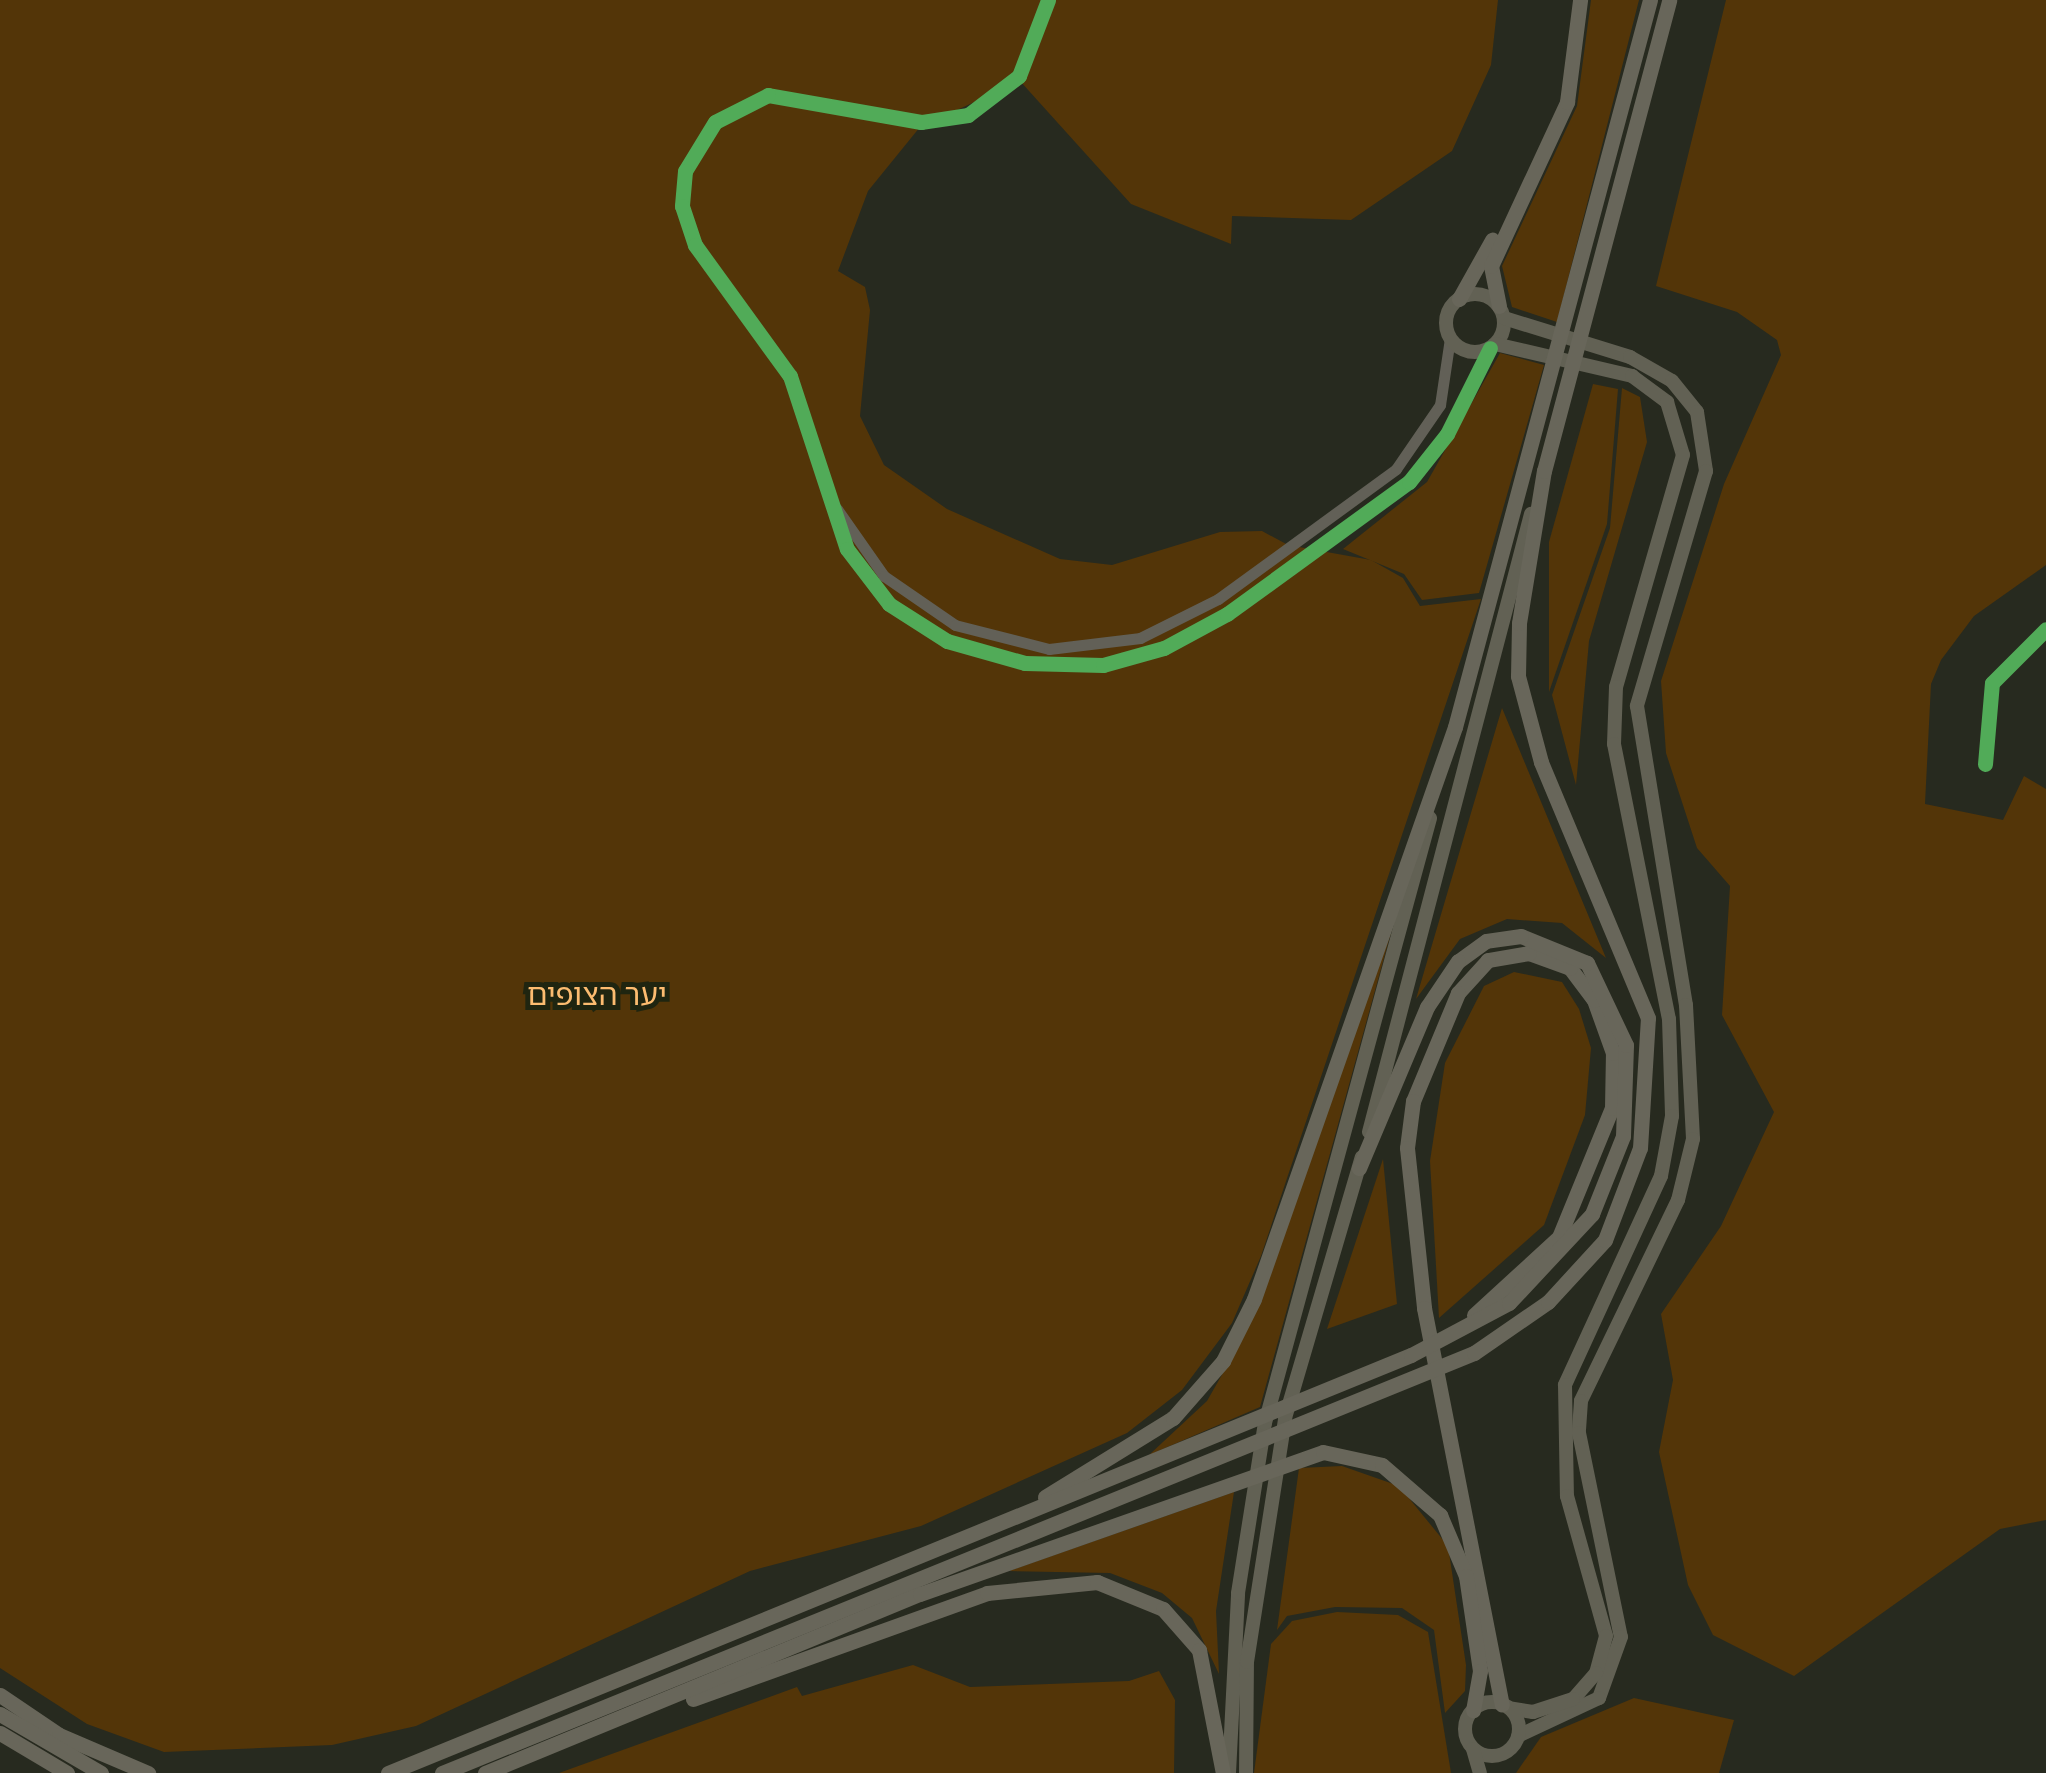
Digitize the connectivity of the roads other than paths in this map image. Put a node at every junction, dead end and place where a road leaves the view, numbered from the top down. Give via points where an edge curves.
1 (1048, 0) edge
2 (1580, 0) edge
3 (1650, 0) edge
4 (1670, 0) edge
5 (1524, 196) junction
6 (1458, 299) junction
7 (1502, 312) junction
8 (1450, 338) junction
9 (1492, 346) junction
10 (1544, 470) junction
11 (824, 477) junction
12 (2046, 629) edge
13 (1455, 727) junction
14 (1985, 764) dead end
15 (1359, 1168) junction
16 (1440, 1342) junction
17 (974, 1534) junction
18 (0, 1696) edge
19 (1505, 1706) junction
20 (1473, 1710) junction
21 (0, 1714) edge
22 (0, 1733) edge
23 (1518, 1736) junction
24 (1473, 1748) junction
25 (1507, 1751) junction
26 (533, 1754) junction
27 (68, 1773) edge
28 (102, 1773) edge
29 (148, 1773) edge
30 (388, 1773) edge
31 (442, 1773) edge
32 (486, 1773) edge
33 (1226, 1773) edge
34 (1246, 1773) edge
35 (1480, 1773) edge
36 (1501, 1773) edge

1 - 11 street via 1019,76 968,114 921,122 768,95 715,122 690,158 682,190 688,230 790,376
2 - 5 highway via 1567,102
3 - 13 highway
4 - 10 highway
5 - 6 highway
5 - 7 highway via 1491,266
6 - 7 main road via 1476,293
6 - 8 main road via 1448,312
7 - 9 main road
7 - 23 main road via 1527,329 1630,356 1672,382 1704,438 1702,488 1637,706 1686,1005 1692,1139 1678,1200 1581,1401 1581,1464 1621,1613 1617,1661 1598,1698
8 - 9 main road via 1472,352
8 - 11 street via 1440,405 1396,470 1218,599 1121,643 1050,649 955,625 884,576
9 - 11 street via 1434,454 1374,514 1227,614 1125,661 1036,665 927,630 858,567
9 - 19 main road via 1522,347 1632,376 1667,402 1683,455 1616,687 1614,744 1669,1019 1672,1116 1662,1176 1565,1385 1567,1496 1606,1636 1602,1656 1573,1699 1533,1712
10 - 15 main road
10 - 31 highway via 1518,676 1541,762 1648,1018 1640,1148 1605,1240 1520,1325 1420,1377
12 - 14 street via 1992,683
13 - 17 highway via 1231,1348 1154,1434
13 - 33 main road via 1281,1350 1252,1498
15 - 16 highway via 1427,1006 1458,961 1486,941 1521,936 1587,964 1617,1014 1630,1072 1609,1181 1531,1286
15 - 34 main road via 1302,1347 1273,1490 1247,1662
16 - 17 highway
16 - 19 highway via 1545,1255 1602,1150 1613,1053 1586,985 1556,960 1516,952 1488,960 1437,1032 1406,1148 1424,1308
17 - 30 highway
18 - 29 highway via 59,1735
19 - 20 main road
19 - 23 main road
20 - 24 main road via 1466,1724
20 - 26 highway via 1480,1671 1466,1576 1440,1514 1382,1465 1322,1452 920,1594
21 - 28 highway
22 - 27 highway
23 - 25 main road
24 - 25 main road
24 - 35 main road
25 - 36 main road
26 - 32 highway
26 - 33 highway via 924,1614 1067,1580 1122,1588 1182,1626 1209,1675

